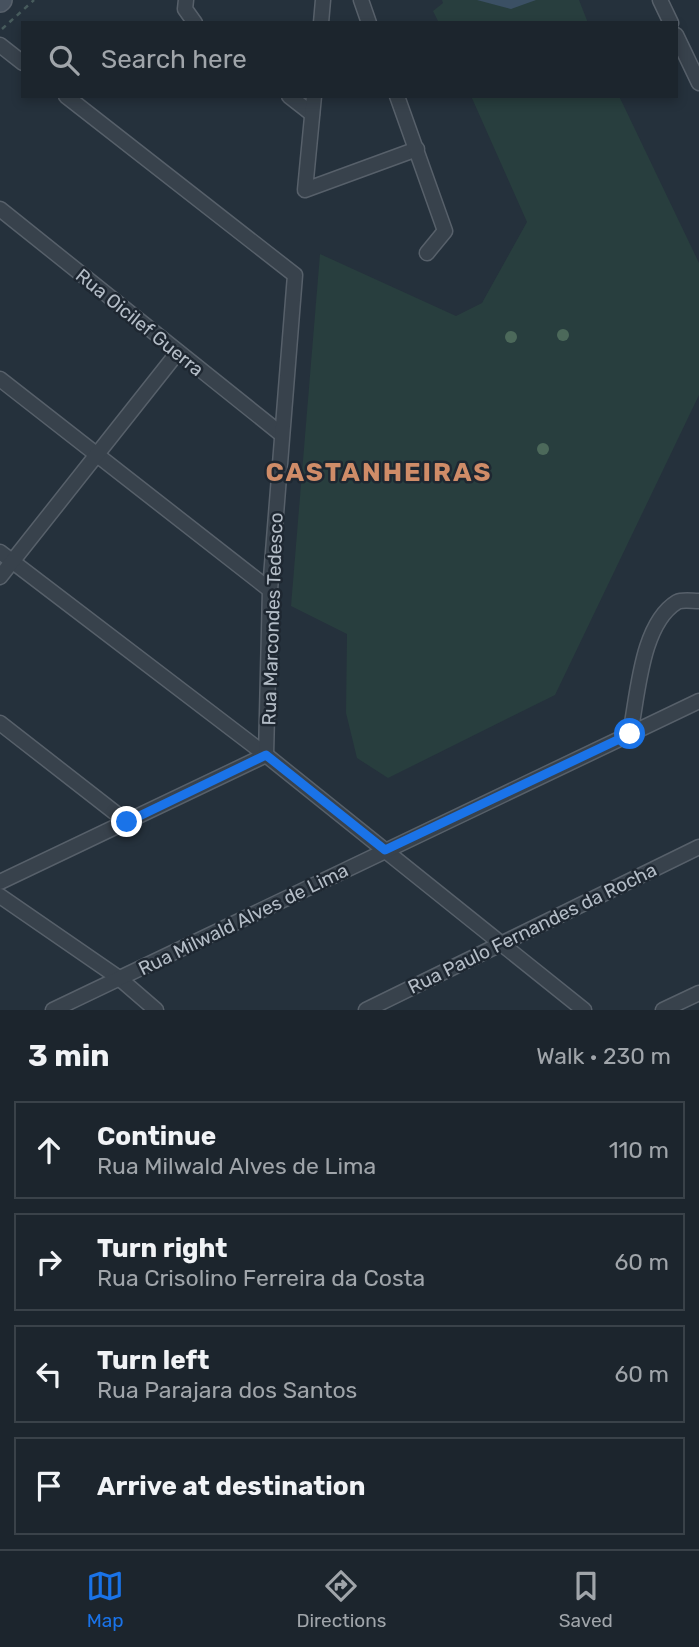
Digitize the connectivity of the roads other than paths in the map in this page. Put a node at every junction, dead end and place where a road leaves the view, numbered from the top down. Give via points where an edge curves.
1 (186, 0) edge
2 (323, 0) edge
3 (361, 0) edge
4 (660, 0) edge
5 (194, 21) edge
6 (321, 21) edge
7 (368, 21) edge
8 (670, 21) edge
9 (678, 39) edge
10 (0, 45) edge
11 (21, 61) edge
12 (697, 75) edge
13 (68, 98) edge
14 (292, 98) edge
15 (314, 98) edge
16 (398, 98) edge
17 (312, 114) junction
18 (417, 149) junction
19 (0, 209) edge
20 (427, 253) dead end
21 (178, 352) junction
22 (0, 379) edge
23 (281, 434) junction
24 (97, 454) junction
25 (0, 552) edge
26 (12, 561) junction
27 (0, 577) edge
28 (270, 590) junction
29 (699, 601) edge
30 (699, 701) edge
31 (0, 723) edge
32 (630, 734) junction
33 (266, 755) junction
34 (127, 822) junction
35 (699, 847) edge
36 (385, 850) junction
37 (0, 883) edge
38 (0, 896) edge
39 (502, 944) junction
40 (119, 978) junction
41 (699, 993) edge
42 (53, 1010) edge
43 (156, 1010) edge
44 (366, 1010) edge
45 (584, 1010) edge
46 (663, 1010) edge

1 - 5 street via 185,9
2 - 6 street
3 - 7 street
4 - 8 street
9 - 12 street
10 - 11 street
13 - 23 street, Rua Marcondes Tedesco via 295,275
14 - 17 street
15 - 17 street
16 - 18 street
17 - 18 street via 305,190
18 - 20 street via 445,231
19 - 21 street, Rua Oicilef Guerra
21 - 23 street, Rua Oicilef Guerra
21 - 24 street
22 - 24 street
23 - 28 street, Rua Marcondes Tedesco
24 - 26 street
24 - 28 street
25 - 26 street
26 - 27 street
26 - 33 street
28 - 33 street, Rua Marcondes Tedesco
29 - 32 street via 680,601 659,617 650,633
30 - 32 street, Rua Milwald Alves de Lima
31 - 34 street
32 - 36 street, Rua Milwald Alves de Lima
33 - 34 street
33 - 36 street
34 - 37 street
35 - 39 street, Rua Paulo Fernandes da Rocha
36 - 39 street
36 - 40 street, Rua Milwald Alves de Lima
38 - 40 street
39 - 44 street, Rua Paulo Fernandes da Rocha
39 - 45 street
40 - 42 street, Rua Milwald Alves de Lima
40 - 43 street
41 - 46 street

